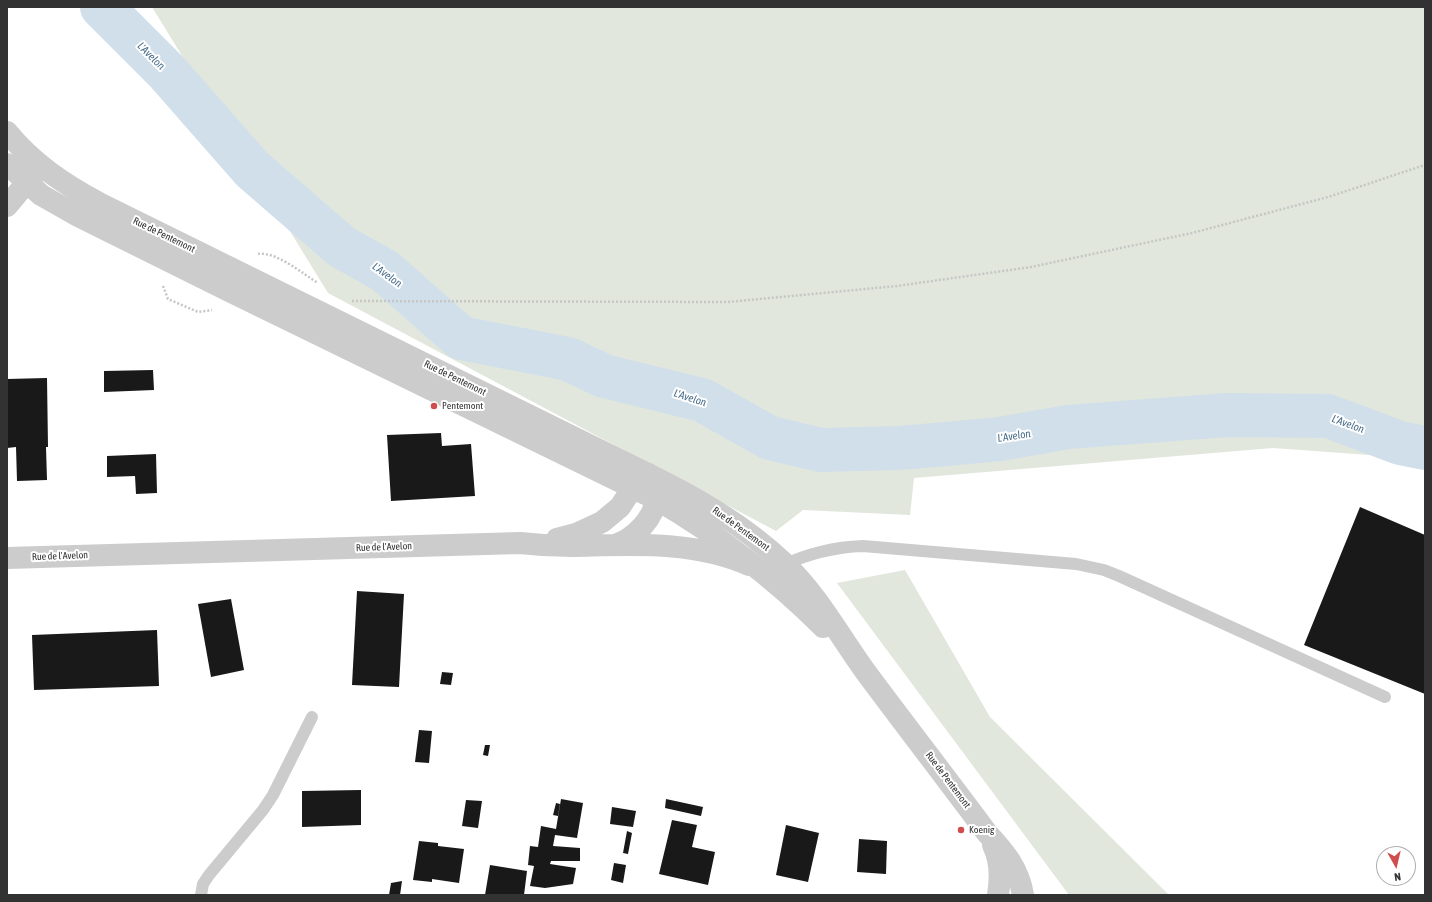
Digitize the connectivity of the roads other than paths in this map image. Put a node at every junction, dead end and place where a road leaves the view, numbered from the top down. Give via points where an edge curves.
1 (7, 132) edge
2 (7, 164) edge
3 (41, 166) junction
4 (27, 183) junction
5 (7, 206) edge
6 (648, 474) junction
7 (632, 488) junction
8 (656, 499) junction
9 (520, 543) junction
10 (615, 545) junction
11 (7, 558) edge
12 (786, 564) junction
13 (761, 572) junction
14 (865, 670) junction
15 (1385, 697) dead end
16 (312, 717) dead end
17 (987, 833) junction
18 (201, 895) edge
19 (998, 895) edge
20 (1023, 895) edge

1 - 3 street, Rue de Pentemont
2 - 4 street, Rue de Pentemont
3 - 4 street
3 - 6 street, Rue de Pentemont via 99,203
4 - 5 street
4 - 7 street, Rue de Pentemont via 50,201 85,219
6 - 7 street
6 - 8 street
6 - 12 street, Rue de Pentemont via 727,517
7 - 8 street, Rue de Pentemont
7 - 9 street via 620,507 594,527 548,541
8 - 10 street via 650,514 634,536
8 - 13 street, Rue de Pentemont via 700,526
9 - 10 street, Rue de l'Avelon
9 - 11 street, Rue de l'Avelon
10 - 13 street, Rue de l'Avelon via 670,546 697,550 723,555
12 - 13 lane
12 - 14 street, Rue de Pentemont via 812,595
12 - 15 lane via 832,549 863,546 1090,567 1119,576
13 - 14 street, Rue de Pentemont via 812,616
14 - 17 street, Rue de Pentemont
16 - 18 lane via 273,795 209,875 203,884
17 - 19 street, Rue de Pentemont via 999,859
17 - 20 street, Rue de Pentemont via 1011,861

